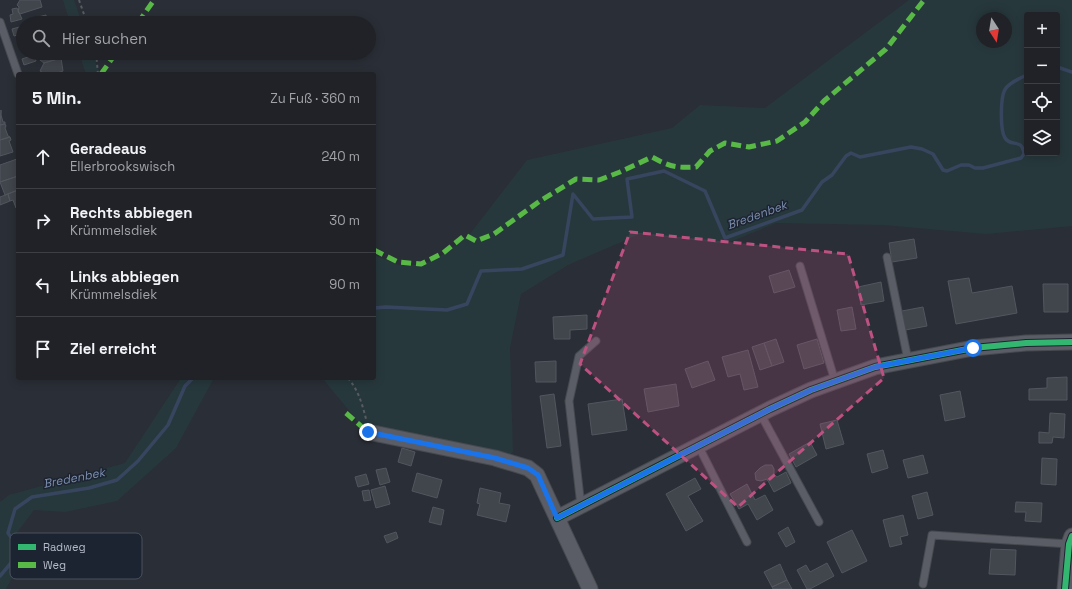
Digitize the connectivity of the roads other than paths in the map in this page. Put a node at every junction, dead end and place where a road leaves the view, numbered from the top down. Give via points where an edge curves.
1 (0, 22) edge
2 (17, 72) edge
3 (886, 257) dead end
4 (800, 266) dead end
5 (596, 341) dead end
6 (1072, 342) edge
7 (908, 360) junction
8 (835, 381) junction
9 (760, 413) junction
10 (368, 432) road end
11 (698, 445) junction
12 (581, 506) junction
13 (557, 518) junction
14 (820, 522) dead end
15 (1070, 540) edge
16 (747, 542) dead end
17 (923, 584) dead end
18 (590, 589) edge
19 (1065, 589) edge

1 - 2 lane
3 - 7 lane
4 - 8 lane
5 - 12 lane via 579,356 569,401
6 - 7 street via 973,348
7 - 8 street via 875,367
8 - 9 street
9 - 11 street
9 - 14 lane
10 - 13 street via 495,458 528,468 538,475
11 - 12 street
11 - 16 lane
12 - 13 street
13 - 18 street
15 - 17 lane via 932,535
15 - 19 street

